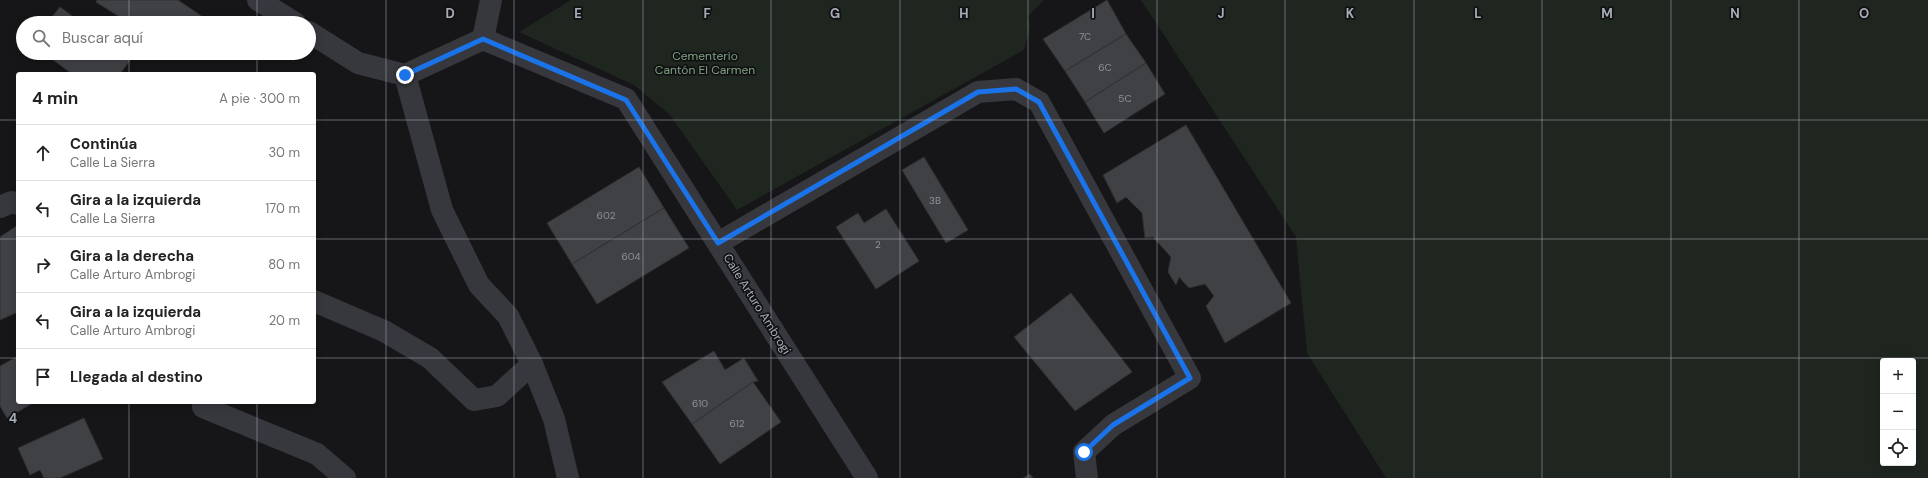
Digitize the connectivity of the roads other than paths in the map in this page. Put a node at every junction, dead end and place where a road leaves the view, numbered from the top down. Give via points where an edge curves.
1 (258, 0) edge
2 (490, 0) edge
3 (283, 16) edge
4 (316, 36) edge
5 (483, 39) junction
6 (405, 75) junction
7 (16, 203) edge
8 (0, 207) edge
9 (718, 243) junction
10 (316, 302) edge
11 (532, 364) junction
12 (203, 407) dead end
13 (859, 476) edge
14 (345, 478) edge
15 (568, 478) edge
16 (1087, 478) edge

1 - 3 street
2 - 5 street
4 - 6 street via 358,63
5 - 6 street
5 - 9 street, Calle Arturo Ambrogi via 626,100
6 - 11 street via 442,210 479,285 508,316
7 - 8 street via 12,202
9 - 13 street, Calle Arturo Ambrogi
9 - 16 street via 978,92 1016,89 1039,102 1190,378 1113,425 1084,452
10 - 11 street via 384,330 430,358 474,400 497,396
11 - 15 street via 554,419
12 - 14 street via 317,454

